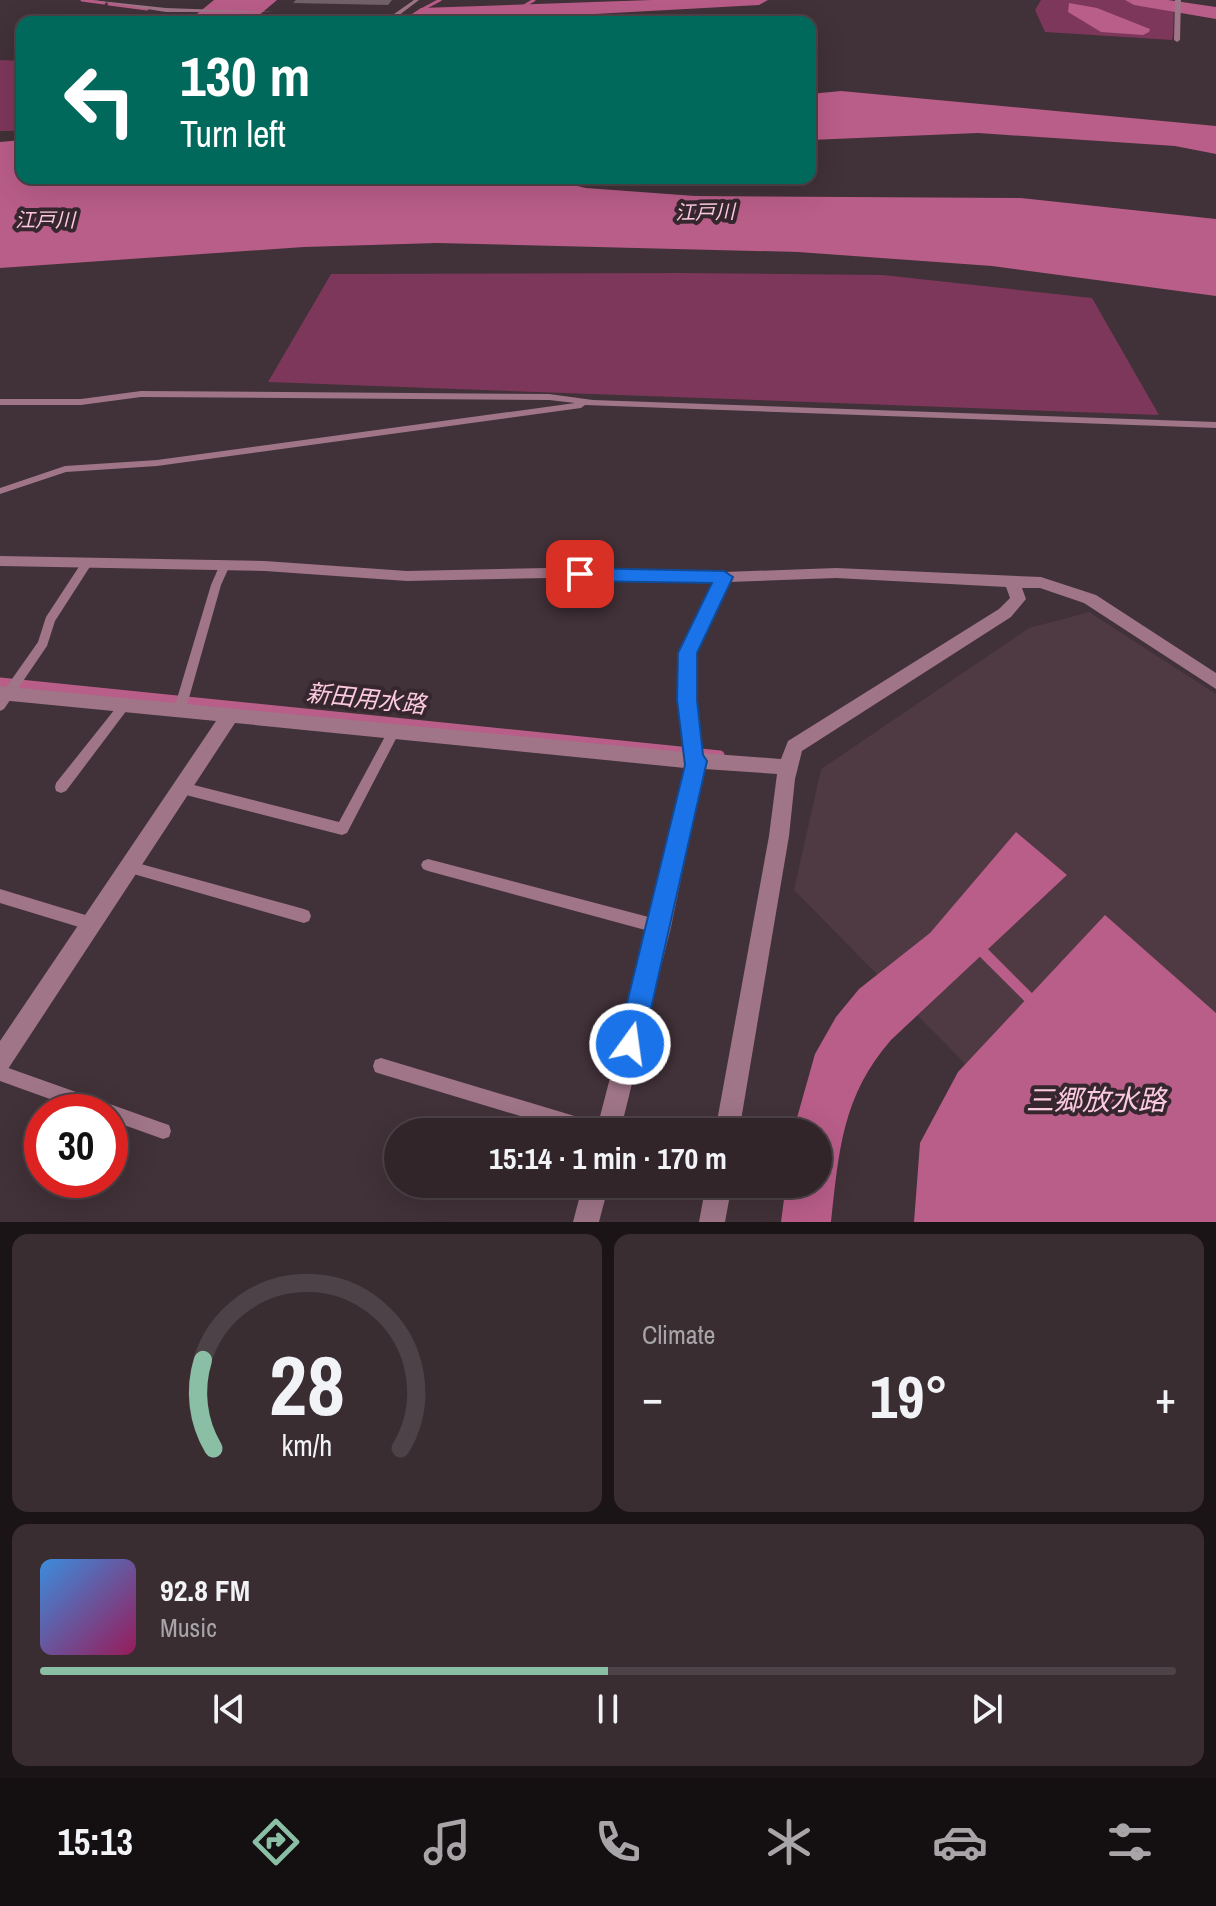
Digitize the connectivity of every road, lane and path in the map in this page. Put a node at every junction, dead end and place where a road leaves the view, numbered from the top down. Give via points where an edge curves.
1 (94, 0) edge
2 (201, 0) edge
3 (417, 0) edge
4 (1178, 5) edge
5 (189, 10) junction
6 (271, 12) dead end
7 (396, 15) dead end
8 (1177, 40) dead end
9 (0, 402) edge
10 (593, 403) junction
11 (1216, 425) edge
12 (0, 491) edge
13 (0, 561) edge
14 (88, 562) junction
15 (225, 565) junction
16 (724, 577) junction
17 (1012, 582) junction
18 (1216, 682) edge
19 (3, 698) edge
20 (123, 707) junction
21 (179, 712) junction
22 (229, 717) junction
23 (393, 733) junction
24 (695, 761) junction
25 (786, 767) junction
26 (61, 787) dead end
27 (182, 788) junction
28 (428, 865) dead end
29 (130, 867) junction
30 (0, 896) edge
31 (304, 916) dead end
32 (92, 924) junction
33 (660, 927) junction
34 (0, 1061) edge
35 (381, 1066) dead end
36 (0, 1073) edge
37 (59, 1094) edge
38 (128, 1118) edge
39 (554, 1118) edge
40 (612, 1118) edge
41 (729, 1118) edge
42 (163, 1131) dead end
43 (592, 1198) edge
44 (716, 1198) edge
45 (586, 1222) edge
46 (712, 1222) edge

1 - 5 street
2 - 5 street
3 - 7 lane
4 - 8 street
5 - 6 street
9 - 10 lane via 220,394 549,397
10 - 11 lane
10 - 12 lane via 157,463 65,469
13 - 14 street
14 - 15 street
14 - 19 lane via 50,620 43,643
15 - 16 street via 407,576
15 - 21 lane
16 - 17 street via 836,573
16 - 24 street via 687,653
17 - 18 street via 1058,586 1090,599
17 - 25 street via 1018,599 1005,613 794,746
19 - 20 street
20 - 21 street
20 - 26 lane
21 - 22 street
22 - 23 street
22 - 27 street
23 - 24 street
23 - 27 lane via 342,829
24 - 25 street
24 - 33 street
25 - 41 street
27 - 29 street
28 - 33 lane
29 - 31 lane
29 - 32 street
30 - 32 lane
32 - 34 street
33 - 40 street
35 - 39 lane
36 - 37 lane
38 - 42 lane
43 - 45 street
44 - 46 street

